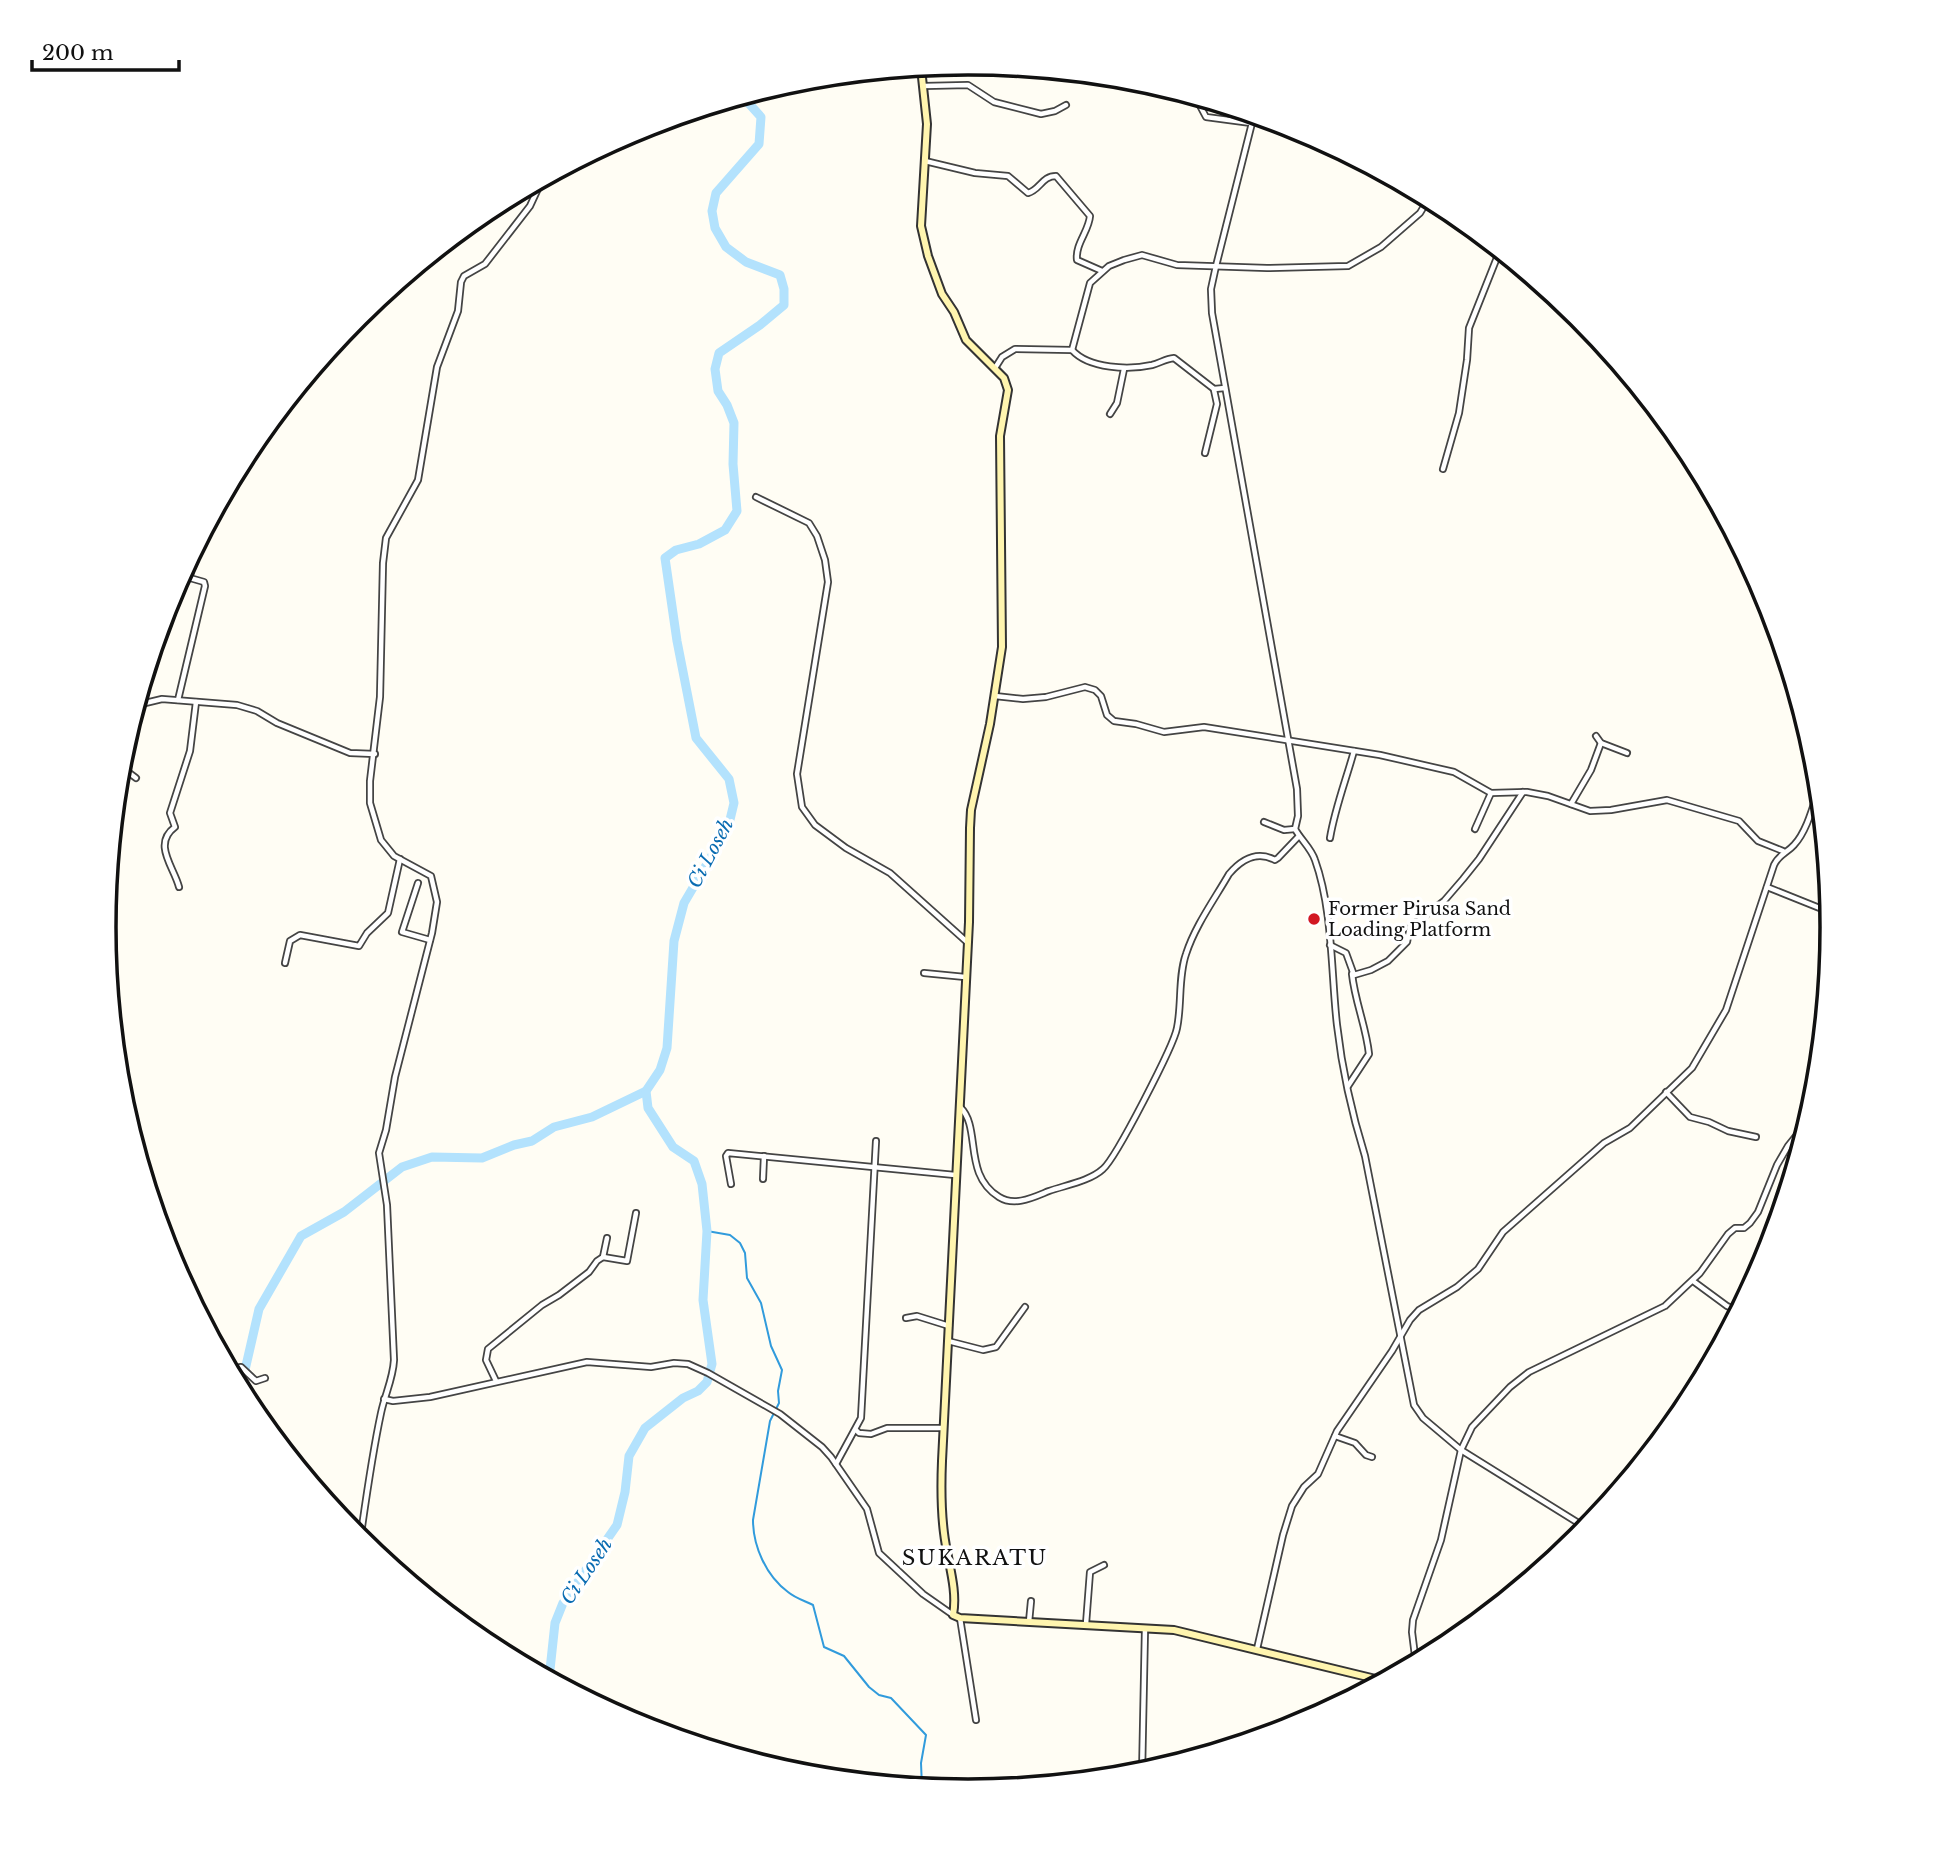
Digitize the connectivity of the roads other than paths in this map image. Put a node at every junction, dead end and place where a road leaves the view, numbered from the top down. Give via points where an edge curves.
1 (923, 77) edge
2 (925, 86) junction
3 (1066, 105) dead end
4 (1201, 108) edge
5 (1249, 123) edge
6 (1251, 123) edge
7 (925, 161) junction
8 (536, 193) edge
9 (1423, 207) edge
10 (1496, 259) edge
11 (1216, 266) junction
12 (1102, 271) junction
13 (1072, 350) junction
14 (995, 368) junction
15 (1124, 369) junction
16 (1225, 388) junction
17 (1214, 389) junction
18 (1110, 414) dead end
19 (1205, 453) dead end
20 (1443, 469) dead end
21 (756, 497) dead end
22 (191, 578) edge
23 (995, 696) junction
24 (178, 700) junction
25 (196, 702) junction
26 (146, 703) edge
27 (1595, 736) dead end
28 (1288, 739) junction
29 (1601, 744) junction
30 (1354, 751) junction
31 (1627, 753) dead end
32 (375, 754) junction
33 (131, 774) edge
34 (136, 778) dead end
35 (1523, 792) junction
36 (1491, 793) junction
37 (1571, 804) junction
38 (1811, 806) edge
39 (1264, 821) dead end
40 (1295, 829) junction
41 (1475, 829) dead end
42 (1299, 836) junction
43 (1330, 838) dead end
44 (1783, 852) junction
45 (400, 859) junction
46 (418, 883) dead end
47 (179, 887) dead end
48 (1767, 887) junction
49 (1820, 908) edge
50 (430, 940) junction
51 (967, 942) junction
52 (1331, 945) junction
53 (285, 963) dead end
54 (924, 973) dead end
55 (1352, 973) junction
56 (965, 977) junction
57 (1348, 1087) junction
58 (1666, 1092) junction
59 (958, 1106) junction
60 (1756, 1137) dead end
61 (1794, 1138) edge
62 (876, 1141) dead end
63 (764, 1156) junction
64 (873, 1167) junction
65 (955, 1175) junction
66 (764, 1179) dead end
67 (731, 1184) dead end
68 (636, 1213) dead end
69 (607, 1238) dead end
70 (603, 1257) junction
71 (1693, 1281) junction
72 (1732, 1306) edge
73 (1025, 1307) dead end
74 (906, 1318) dead end
75 (949, 1326) junction
76 (1400, 1337) junction
77 (948, 1341) junction
78 (240, 1370) edge
79 (265, 1378) dead end
80 (496, 1381) junction
81 (384, 1399) junction
82 (943, 1428) junction
83 (856, 1430) junction
84 (1335, 1436) junction
85 (1461, 1450) junction
86 (1371, 1457) dead end
87 (836, 1464) junction
88 (1578, 1523) edge
89 (362, 1526) edge
90 (1104, 1565) dead end
91 (1031, 1601) dead end
92 (957, 1616) junction
93 (1029, 1623) junction
94 (1086, 1625) junction
95 (1145, 1629) junction
96 (1256, 1650) junction
97 (1415, 1653) edge
98 (1372, 1678) edge
99 (976, 1720) dead end
100 (1142, 1761) edge

1 - 2 street
2 - 3 street via 968,85 994,102 1041,114
2 - 7 street
4 - 5 street via 1206,117
6 - 11 street
7 - 12 street via 1008,176 1028,193 1046,178 1056,177 1090,216 1077,260
7 - 14 street via 921,226 934,276 965,341
8 - 32 street via 485,264 461,282 458,311 437,367 418,480 386,538
9 - 11 street via 1389,240 1348,265
10 - 20 street via 1468,328 1459,413
11 - 12 street via 1177,265 1142,255
11 - 16 street via 1212,313
12 - 13 street via 1087,288
13 - 14 street via 1015,349
13 - 15 street via 1082,359
14 - 23 street via 1008,390 1000,436 1002,647
15 - 17 street via 1174,358
15 - 18 street
16 - 17 street
16 - 28 street
17 - 19 street via 1217,404
21 - 51 street via 809,523 827,566 797,774 802,807 815,825 890,873
22 - 24 street via 205,586
23 - 28 street via 1046,697 1085,687 1101,696 1107,715 1120,723 1164,732 1204,727
23 - 51 street via 971,810
24 - 25 street
24 - 26 street
25 - 32 street via 237,705 350,753
25 - 47 street via 190,751 170,813 175,827 165,843 166,858
27 - 29 street
28 - 30 street
28 - 40 street via 1297,789
29 - 31 street
29 - 37 street
30 - 36 street via 1454,772
30 - 43 street
32 - 45 street via 370,803 381,840
33 - 34 street
35 - 36 street
35 - 37 street
35 - 55 street via 1463,879 1444,901 1410,926 1407,942 1387,962
36 - 41 street
37 - 44 street via 1601,811 1667,800 1739,821 1758,841
38 - 44 street via 1798,838
39 - 40 street via 1284,830
40 - 42 street
42 - 52 street via 1315,859
42 - 59 street via 1275,860 1250,858 1229,874 1184,957 1175,1036 1100,1172 1024,1200 999,1197 978,1171 967,1116
44 - 48 street
45 - 50 street via 427,873 434,883 437,902
45 - 53 street via 388,914 359,946 300,935 290,941
46 - 50 street via 402,932
48 - 49 street
48 - 58 street via 1726,1010 1692,1068
50 - 81 street via 379,1153 387,1205 394,1360
51 - 56 street
52 - 55 street via 1346,953
52 - 57 street via 1336,1023
54 - 56 street
55 - 57 street via 1369,1054
56 - 59 street
57 - 76 street
58 - 60 street via 1689,1117
58 - 76 street via 1630,1128 1604,1143 1503,1232 1478,1269 1419,1310
59 - 65 street
61 - 71 street via 1754,1218 1728,1234
62 - 64 street
63 - 64 street
63 - 66 street
63 - 67 street via 727,1154
64 - 65 street
64 - 83 street via 864,1379
65 - 75 street
68 - 70 street via 627,1261
69 - 70 street
70 - 80 street via 488,1349 486,1357
71 - 72 street
71 - 85 street via 1665,1306 1529,1372 1472,1427
73 - 77 street via 996,1347 983,1350
74 - 75 street
75 - 77 street
76 - 84 street
76 - 85 street via 1414,1405 1428,1424
77 - 82 street
78 - 79 street via 256,1381
80 - 81 street via 430,1397
80 - 87 street via 587,1362 651,1367 679,1363 708,1373 780,1414
81 - 89 street
82 - 83 street via 887,1428 871,1434
82 - 92 street via 941,1500
83 - 87 street
84 - 86 street via 1355,1443
84 - 96 street via 1318,1474 1304,1487 1289,1514
85 - 88 street
85 - 97 street via 1441,1540 1412,1625
87 - 92 street via 867,1509 879,1553 923,1594
90 - 94 street via 1090,1572
91 - 93 street
92 - 93 street
92 - 99 street
93 - 94 street
94 - 95 street
95 - 96 street via 1174,1630
95 - 100 street
96 - 98 street

